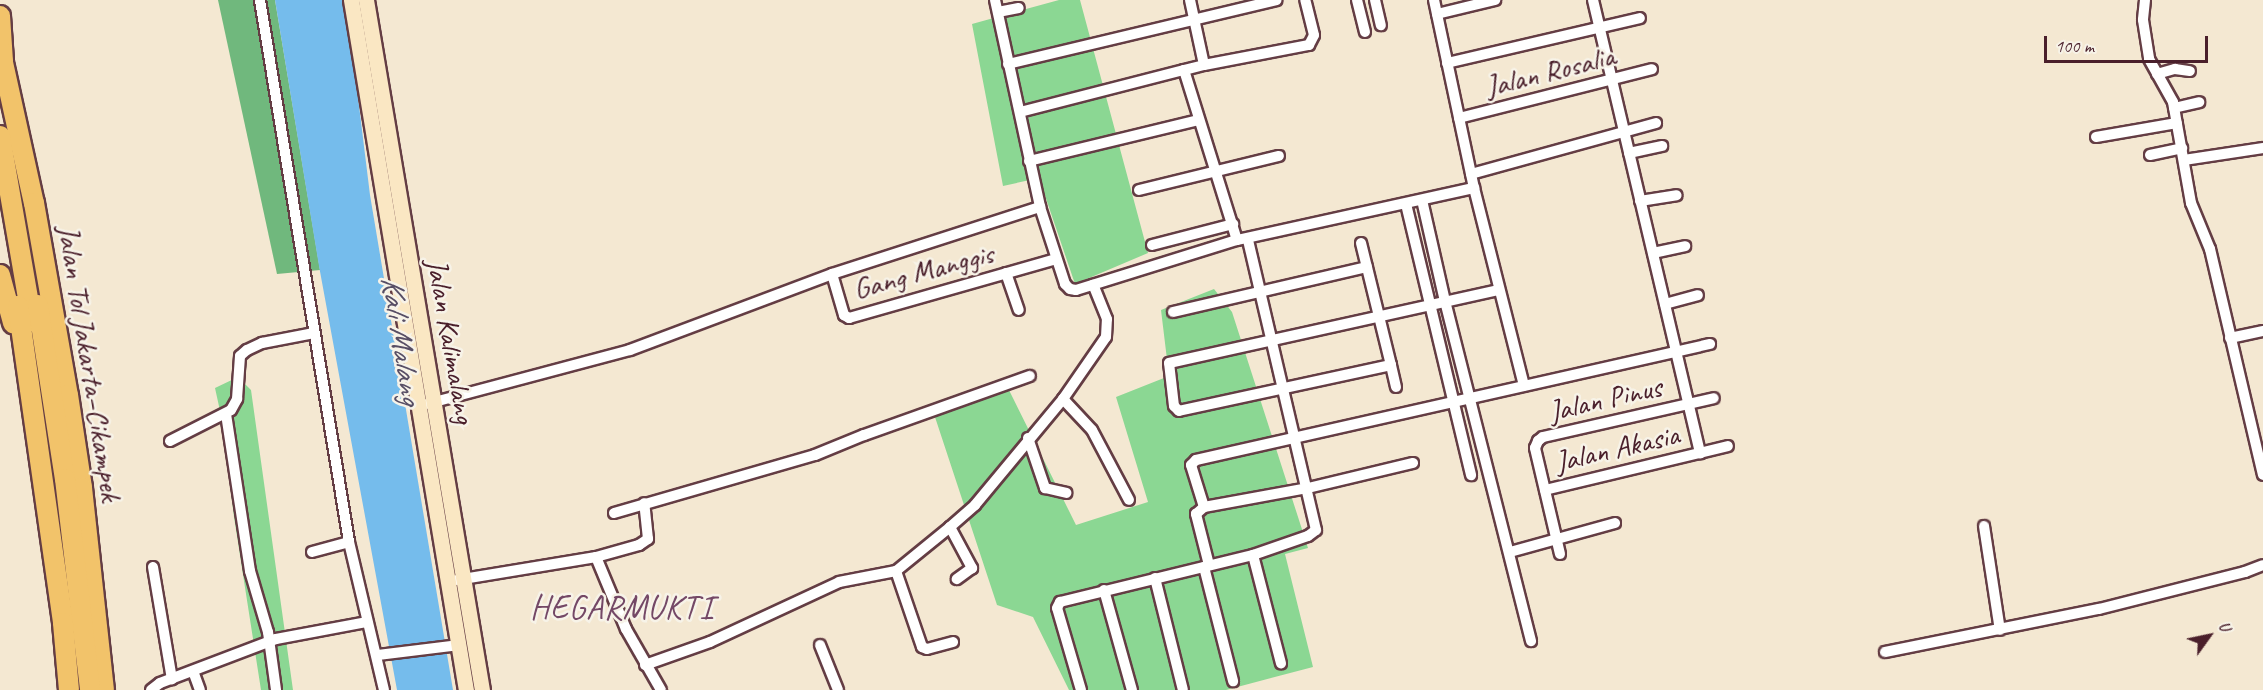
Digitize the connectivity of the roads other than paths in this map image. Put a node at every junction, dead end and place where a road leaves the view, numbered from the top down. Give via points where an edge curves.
1 (260, 0) edge
2 (351, 0) edge
3 (366, 0) edge
4 (995, 0) edge
5 (1190, 0) edge
6 (1276, 0) edge
7 (1305, 0) edge
8 (1357, 0) edge
9 (1375, 0) edge
10 (1434, 0) edge
11 (1495, 0) edge
12 (1593, 0) edge
13 (2145, 0) edge
14 (1019, 8) dead end
15 (998, 12) junction
16 (1437, 14) junction
17 (0, 16) edge
18 (1194, 18) junction
19 (1640, 18) dead end
20 (1381, 25) dead end
21 (1599, 27) junction
22 (1365, 32) dead end
23 (2, 55) edge
24 (1447, 63) junction
25 (1008, 64) junction
26 (1204, 65) junction
27 (1652, 69) dead end
28 (1184, 70) junction
29 (2190, 71) dead end
30 (2157, 74) junction
31 (1612, 81) junction
32 (0, 102) edge
33 (2199, 102) dead end
34 (2174, 108) junction
35 (1020, 112) junction
36 (1459, 118) junction
37 (1198, 120) junction
38 (1656, 123) dead end
39 (2177, 123) junction
40 (1624, 132) junction
41 (0, 136) edge
42 (2096, 137) dead end
43 (1662, 146) dead end
44 (2263, 148) edge
45 (1629, 153) junction
46 (2150, 154) dead end
47 (2183, 154) junction
48 (1279, 156) dead end
49 (1029, 161) junction
50 (1218, 171) junction
51 (1471, 174) junction
52 (1474, 188) junction
53 (1139, 189) dead end
54 (1677, 195) dead end
55 (1422, 200) junction
56 (1640, 201) junction
57 (0, 204) edge
58 (1406, 204) junction
59 (1040, 207) junction
60 (1233, 224) junction
61 (1243, 239) junction
62 (1362, 243) dead end
63 (1152, 245) dead end
64 (1685, 246) dead end
65 (1653, 253) junction
66 (1056, 259) junction
67 (1367, 267) junction
68 (1006, 273) junction
69 (832, 274) junction
70 (0, 275) edge
71 (1093, 285) junction
72 (1499, 290) junction
73 (1261, 293) junction
74 (1698, 295) dead end
75 (1445, 301) junction
76 (1429, 304) junction
77 (1665, 304) junction
78 (1019, 310) dead end
79 (1173, 312) dead end
80 (1378, 317) junction
81 (2263, 331) edge
82 (314, 333) junction
83 (2230, 338) junction
84 (1273, 341) junction
85 (1710, 344) dead end
86 (1676, 352) junction
87 (1391, 365) junction
88 (1030, 376) dead end
89 (1524, 386) junction
90 (1396, 387) dead end
91 (1286, 390) junction
92 (32, 392) junction
93 (1470, 398) junction
94 (1714, 398) dead end
95 (1063, 399) junction
96 (1452, 402) junction
97 (426, 404) junction
98 (1689, 404) junction
99 (226, 414) junction
100 (1028, 438) junction
101 (1295, 439) junction
102 (170, 441) dead end
103 (1728, 446) dead end
104 (1700, 454) junction
105 (1413, 463) dead end
106 (1471, 475) dead end
107 (2263, 475) edge
108 (1308, 488) junction
109 (1545, 490) junction
110 (1066, 493) dead end
111 (1129, 500) dead end
112 (644, 503) junction
113 (1204, 507) junction
114 (614, 513) dead end
115 (1615, 523) dead end
116 (1984, 525) dead end
117 (950, 527) junction
118 (1556, 538) junction
119 (349, 542) junction
120 (312, 552) dead end
121 (1510, 552) junction
122 (1560, 554) dead end
123 (1252, 555) junction
124 (596, 557) junction
125 (2263, 565) edge
126 (1207, 566) junction
127 (153, 567) dead end
128 (896, 572) junction
129 (1155, 578) junction
130 (957, 579) dead end
131 (456, 581) junction
132 (1104, 590) junction
133 (367, 622) junction
134 (2000, 630) junction
135 (1532, 641) dead end
136 (953, 642) dead end
137 (268, 643) junction
138 (820, 645) dead end
139 (452, 646) junction
140 (1885, 652) dead end
141 (383, 655) junction
142 (1281, 663) dead end
143 (645, 665) junction
144 (193, 671) junction
145 (172, 679) junction
146 (1233, 681) dead end
147 (69, 690) edge
148 (80, 690) edge
149 (90, 690) edge
150 (104, 690) edge
151 (151, 690) edge
152 (200, 690) edge
153 (276, 690) edge
154 (384, 690) edge
155 (466, 690) edge
156 (482, 690) edge
157 (660, 690) edge
158 (838, 690) edge
159 (1082, 690) edge
160 (1132, 690) edge
161 (1183, 690) edge

1 - 82 street
2 - 97 main road, Jalan Kalimalang
3 - 97 main road, Jalan Kalimalang
4 - 15 street
5 - 18 street
6 - 18 street
7 - 26 street via 1314,35 1309,45
8 - 22 street
9 - 20 street
10 - 16 street
11 - 16 street
12 - 21 street
13 - 30 street via 2149,59
14 - 15 street
15 - 25 street
16 - 24 street
17 - 23 highway, Jalan Tol Jakarta–Cikampek
18 - 25 street
18 - 26 street
19 - 21 street
21 - 24 street
21 - 31 street
23 - 150 highway, Jalan Tol Jakarta–Cikampek via 34,203 68,395
24 - 36 street
25 - 35 street
26 - 28 street
27 - 31 street, Jalan Rosalia
28 - 35 street
28 - 37 street
29 - 30 street via 2175,69
30 - 34 street via 2168,89
31 - 36 street, Jalan Rosalia
31 - 40 street
32 - 149 highway via 24,213 42,328
33 - 34 street
34 - 39 street
35 - 49 street
36 - 51 street
37 - 49 street
37 - 50 street
38 - 40 street
39 - 42 street
39 - 47 street
40 - 45 street
40 - 51 street
41 - 148 highway via 18,227 57,483
43 - 45 street
44 - 47 street
45 - 56 street
46 - 47 street
47 - 83 street via 2191,203 2210,249
48 - 50 street
49 - 59 street
50 - 53 street
50 - 60 street
51 - 52 street
52 - 55 street
52 - 72 street
54 - 56 street
55 - 58 street
55 - 75 street
56 - 65 street
57 - 92 highway, Jalan Tol Jakarta–Cikampek
58 - 61 street
58 - 76 street
59 - 66 street
59 - 69 street
60 - 61 street
60 - 63 street
61 - 71 street
61 - 73 street
62 - 67 street
64 - 65 street
65 - 77 street
66 - 68 street, Gang Manggis
66 - 71 street via 1070,289
67 - 73 street
67 - 80 street
68 - 69 street, Gang Manggis via 849,318 844,315
68 - 78 street
69 - 97 street via 630,350
70 - 92 highway
71 - 95 street via 1107,319 1106,337
72 - 75 street
72 - 89 street
73 - 79 street
73 - 84 street
74 - 77 street
75 - 76 street
75 - 93 street
76 - 80 street
76 - 96 street
77 - 86 street
80 - 84 street
80 - 87 street
81 - 83 street
82 - 99 street via 261,343 240,356 237,399
82 - 119 street
83 - 107 street
84 - 91 street
84 - 91 street via 1171,362 1175,408 1179,411
85 - 86 street
86 - 89 street
86 - 98 street
87 - 90 street
87 - 91 street
88 - 112 street via 804,459
89 - 93 street
91 - 101 street
92 - 147 highway, Jalan Tol Jakarta–Cikampek
93 - 96 street
93 - 121 street
94 - 98 street, Jalan Pinus
95 - 100 street
95 - 111 street via 1092,430
96 - 101 street
96 - 106 street
97 - 131 main road, Jalan Kalimalang
98 - 104 street
98 - 109 street, Jalan Pinus via 1543,437 1536,444
99 - 102 street
99 - 137 street via 250,571
100 - 110 street via 1045,488
100 - 117 street via 975,505
101 - 108 street
101 - 113 street via 1193,460 1191,465
103 - 104 street, Jalan Akasia
104 - 109 street, Jalan Akasia
105 - 108 street
108 - 113 street
108 - 123 street via 1315,533
109 - 118 street
112 - 114 street
112 - 124 street via 648,539
113 - 126 street via 1196,514
115 - 118 street
116 - 134 street
117 - 128 street
117 - 130 street via 972,568
118 - 121 street
118 - 122 street
119 - 120 street
119 - 133 street
121 - 135 street
123 - 126 street
123 - 142 street
124 - 131 street
124 - 143 street via 611,598
125 - 134 street via 2150,597
126 - 129 street
126 - 146 street
127 - 145 street
128 - 136 street via 922,647
128 - 143 street via 839,582 710,642
129 - 132 street
129 - 161 street
131 - 139 main road, Jalan Kalimalang
131 - 156 main road, Jalan Kalimalang
132 - 159 street via 1057,606
132 - 160 street
133 - 137 street
133 - 141 street
134 - 140 street
137 - 144 street
137 - 153 street
138 - 158 street
139 - 141 street
139 - 155 main road, Jalan Kalimalang
141 - 154 street
143 - 157 street
144 - 145 street
144 - 152 street
145 - 151 street

